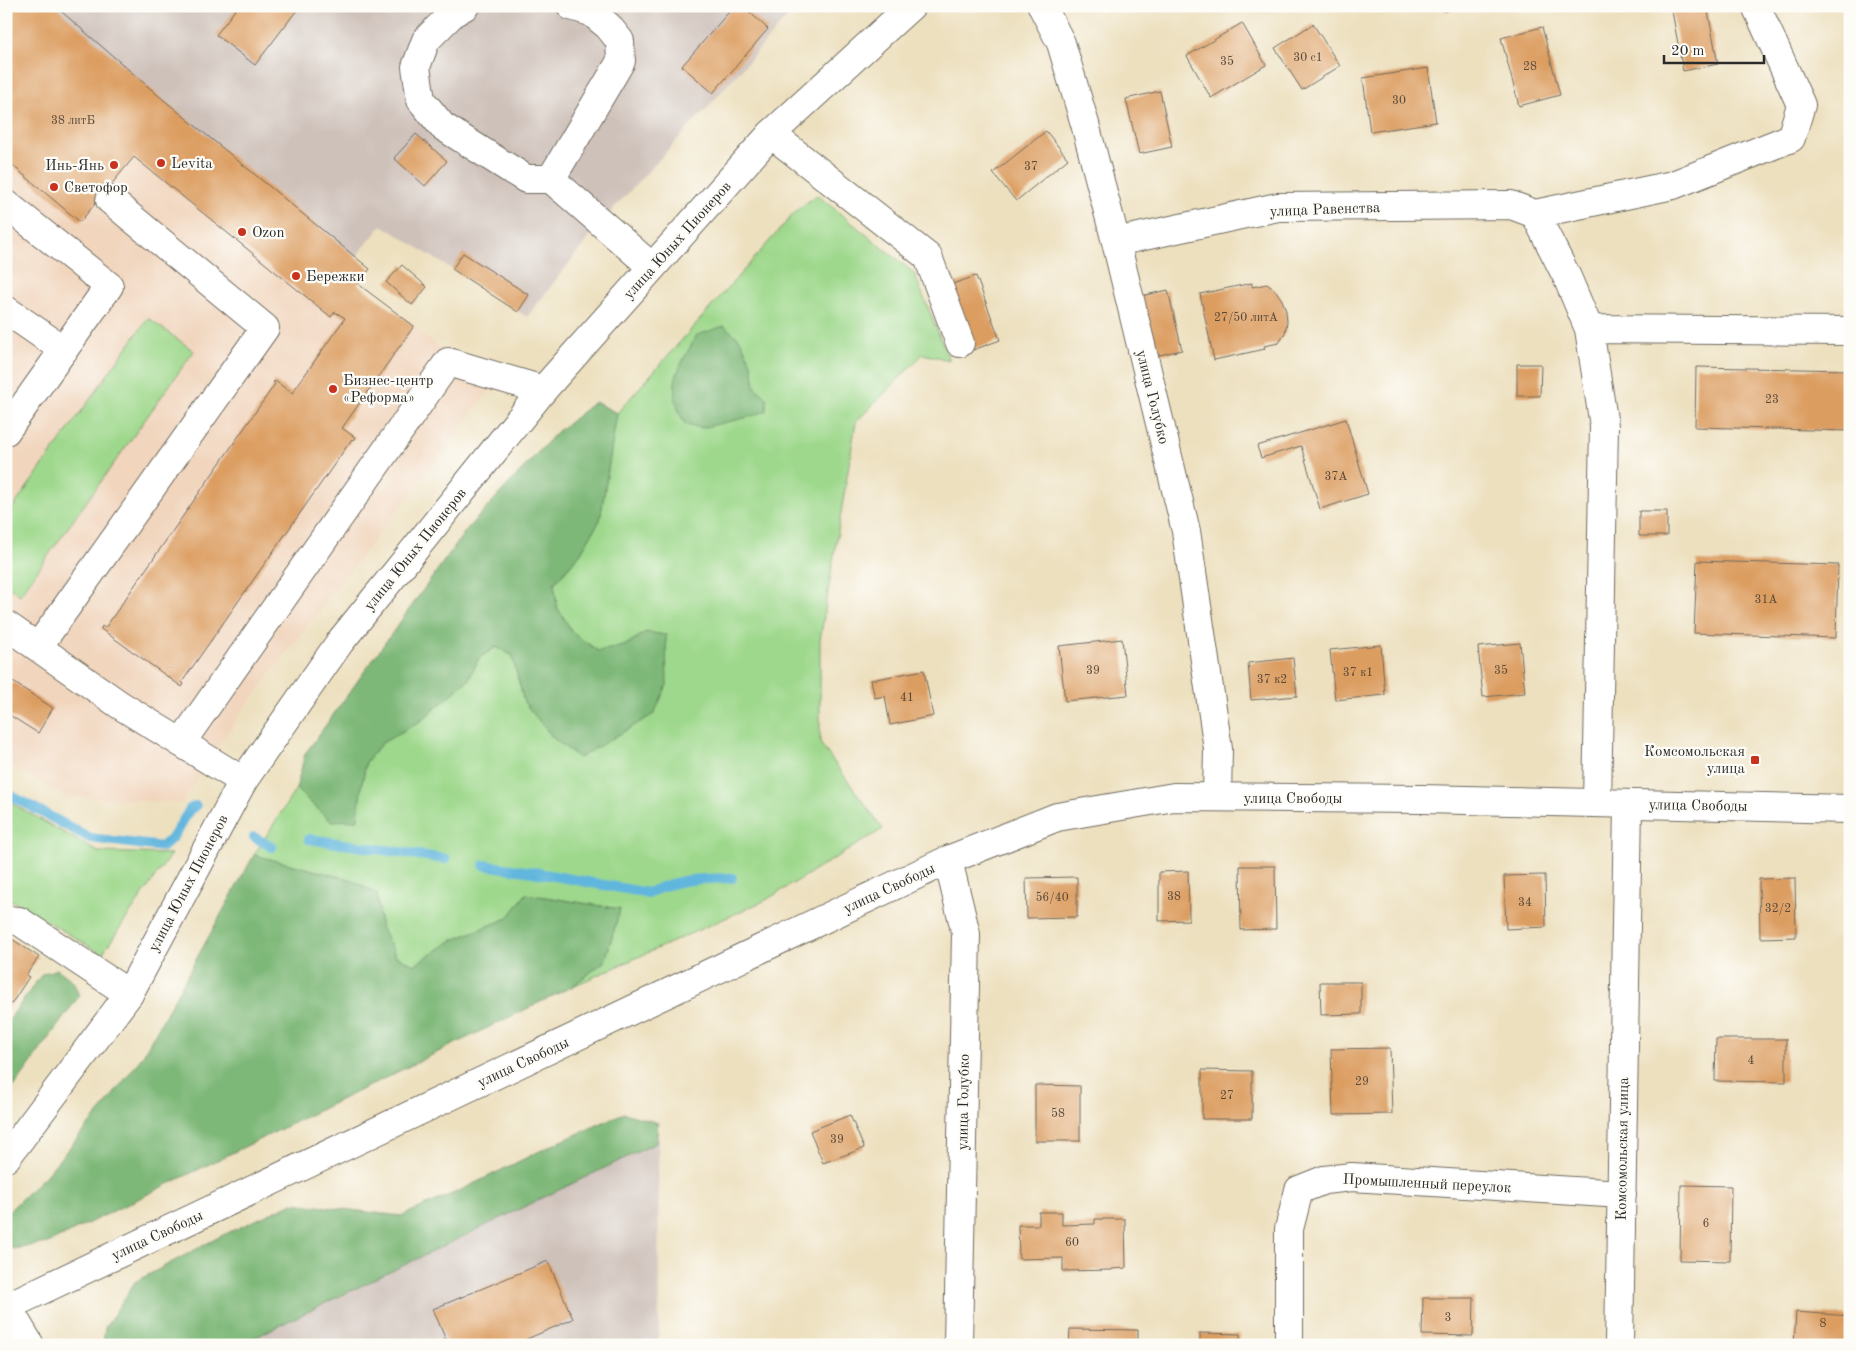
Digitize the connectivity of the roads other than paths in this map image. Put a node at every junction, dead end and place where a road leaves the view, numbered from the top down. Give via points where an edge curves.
1 (465, 6) edge
2 (571, 6) edge
3 (910, 6) edge
4 (1042, 6) edge
5 (1756, 6) edge
6 (771, 134) junction
7 (551, 179) junction
8 (110, 200) dead end
9 (6, 204) edge
10 (1536, 214) junction
11 (1116, 242) junction
12 (652, 267) junction
13 (6, 310) edge
14 (1589, 329) junction
15 (1850, 331) edge
16 (960, 343) dead end
17 (64, 350) junction
18 (543, 390) junction
19 (6, 431) edge
20 (6, 625) edge
21 (38, 647) junction
22 (181, 744) junction
23 (243, 781) junction
24 (1217, 797) junction
25 (1597, 803) junction
26 (1628, 804) junction
27 (1850, 809) edge
28 (948, 860) junction
29 (6, 920) edge
30 (129, 994) junction
31 (8, 1152) edge
32 (1622, 1194) junction
33 (7, 1307) edge
34 (30, 1345) edge
35 (958, 1345) edge
36 (1288, 1345) edge
37 (1619, 1345) edge

1 - 7 street via 453,12 426,40 416,67 421,100 442,126 526,179
2 - 7 street via 591,12 608,26 620,41 622,61
3 - 6 street, улица Юных Пионеров
4 - 11 street, улица Голубко via 1061,43
5 - 10 street via 1801,104 1791,138 1673,185
6 - 12 street, улица Юных Пионеров
6 - 16 street via 928,257
7 - 12 street
8 - 21 street via 265,328
9 - 17 street via 109,286
10 - 11 street, улица Равенства via 1511,206 1278,207
10 - 14 street
11 - 24 street, улица Голубко via 1186,531 1218,749
12 - 18 street, улица Юных Пионеров
13 - 17 street
14 - 15 street
14 - 25 street via 1604,426
17 - 19 street
18 - 22 street via 448,362
18 - 23 street, улица Юных Пионеров via 340,642
20 - 21 street
21 - 22 street
22 - 23 street
23 - 30 street, улица Юных Пионеров
24 - 25 street, улица Свободы
24 - 28 street, улица Свободы via 1174,797 1057,817
25 - 26 street, улица Свободы
26 - 27 street, улица Свободы
26 - 32 street, Комсомольская улица
28 - 33 street, улица Свободы
28 - 35 street, улица Голубко via 966,934
29 - 30 street via 19,921
30 - 31 street, улица Юных Пионеров
32 - 36 street, Промышленный переулок via 1352,1178 1324,1180 1299,1190 1289,1229
32 - 37 street, Комсомольская улица
33 - 34 street

